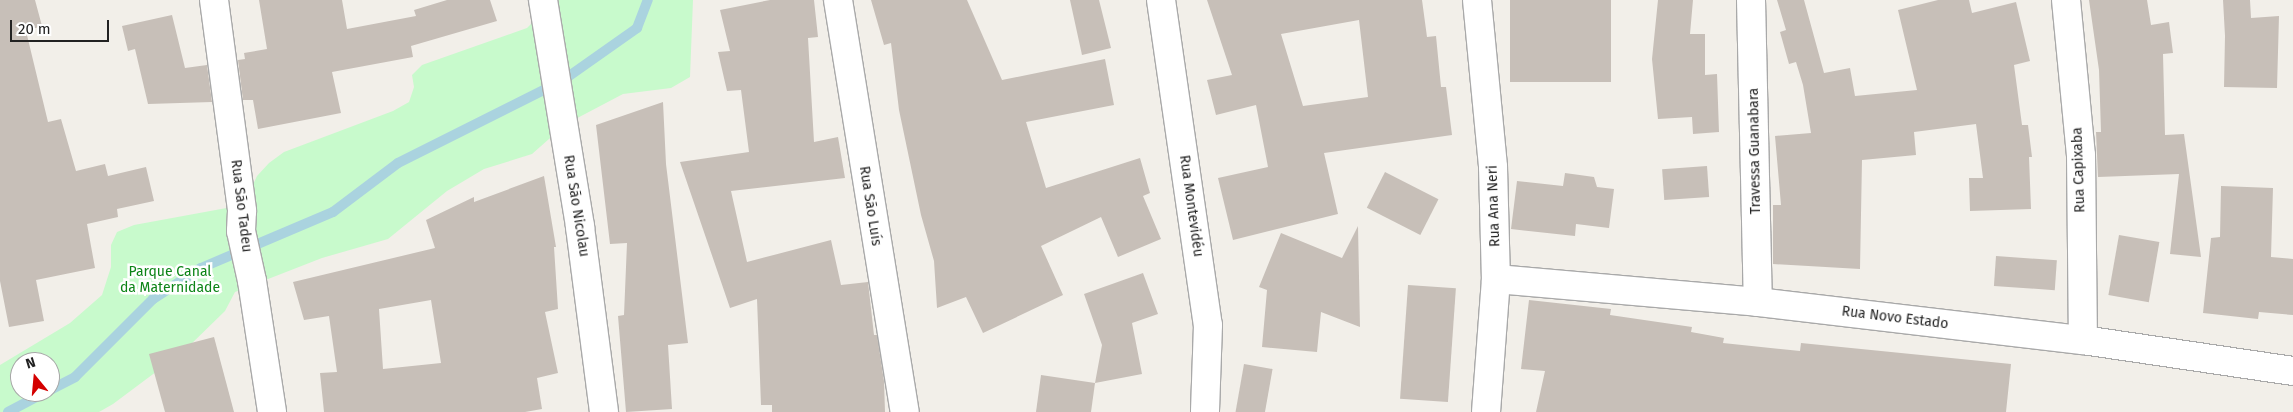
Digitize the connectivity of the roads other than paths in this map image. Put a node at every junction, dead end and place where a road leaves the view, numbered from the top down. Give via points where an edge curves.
1 (214, 0) edge
2 (543, 0) edge
3 (838, 0) edge
4 (1161, 0) edge
5 (1477, 0) edge
6 (1751, 0) edge
7 (2066, 0) edge
8 (1496, 279) junction
9 (1758, 302) junction
10 (2083, 340) junction
11 (2293, 371) edge
12 (272, 412) edge
13 (604, 412) edge
14 (905, 412) edge
15 (1205, 412) edge
16 (1486, 412) edge

1 - 12 street, Rua São Tadeu via 242,210 242,231
2 - 13 street, Rua São Nicolau via 580,227
3 - 14 street, Rua São Luís
4 - 15 street, Rua Montevidéu via 1208,325
5 - 8 street, Rua Ana Neri via 1494,167
6 - 9 street, Travessa Guanabara
7 - 10 street, Rua Capixaba via 2081,155
8 - 9 street, Rua Novo Estado
8 - 16 street, Rua Ana Neri
9 - 10 street, Rua Novo Estado
10 - 11 street, Rua Novo Estado

